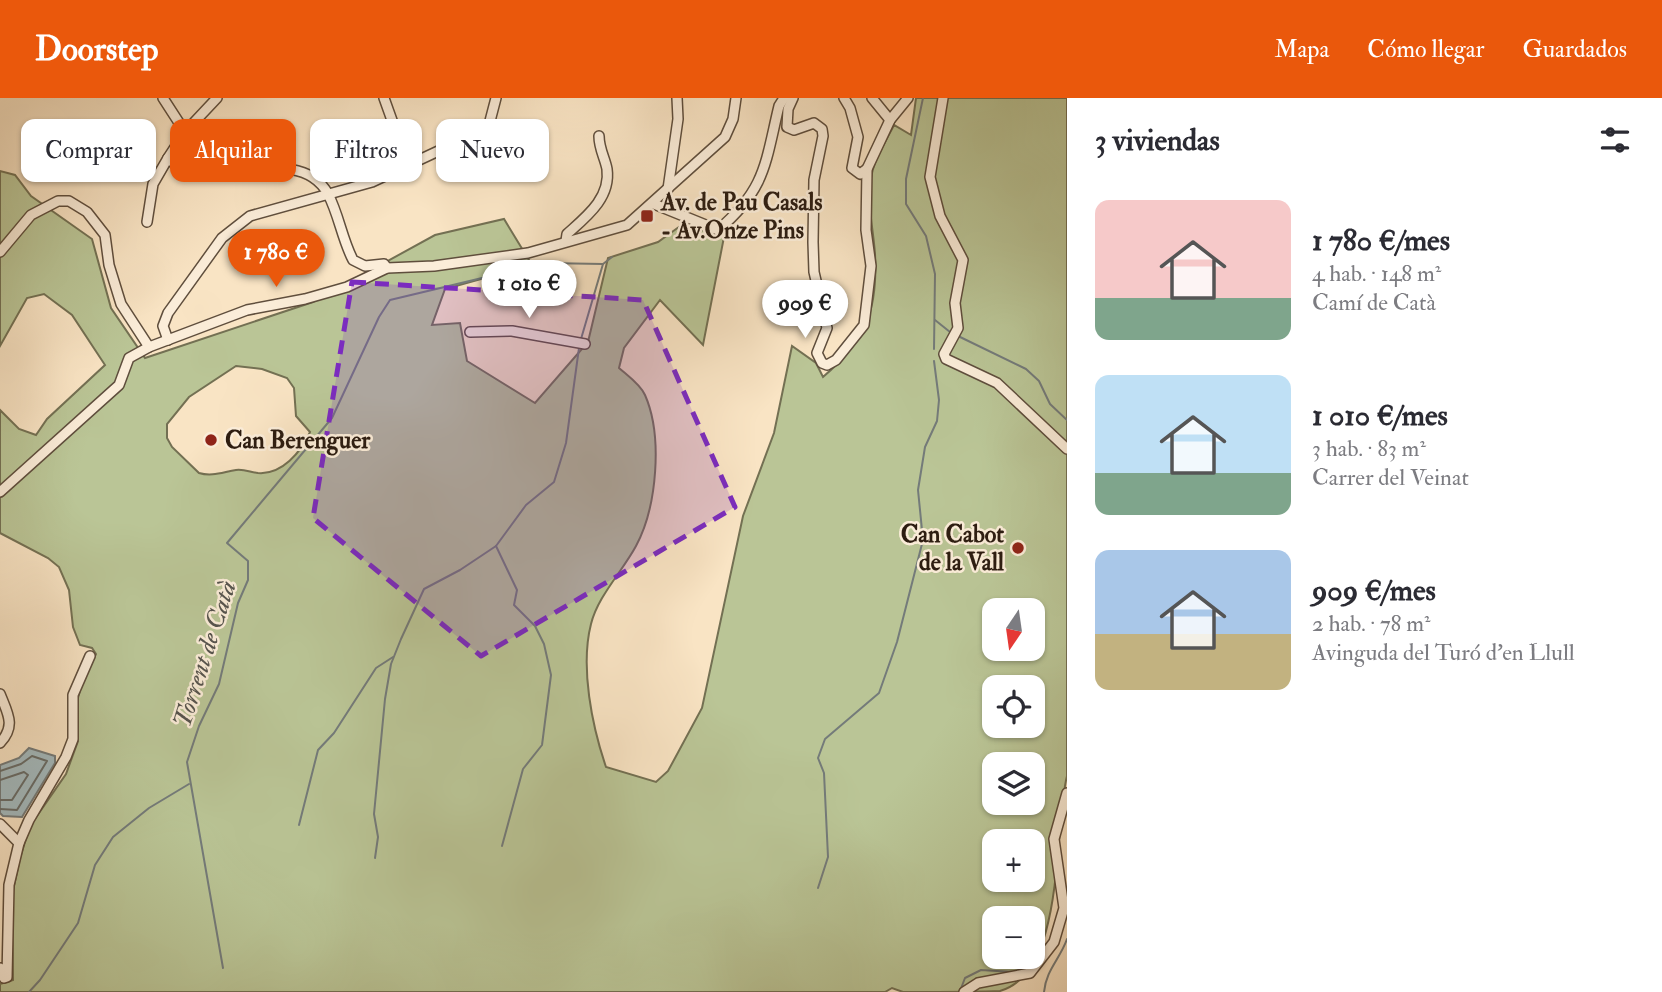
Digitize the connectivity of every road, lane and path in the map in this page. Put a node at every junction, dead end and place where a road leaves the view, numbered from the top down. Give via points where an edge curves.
1 (163, 98) edge
2 (217, 98) edge
3 (384, 98) edge
4 (496, 98) edge
5 (677, 98) edge
6 (736, 98) edge
7 (784, 98) edge
8 (793, 98) edge
9 (844, 98) edge
10 (872, 98) edge
11 (908, 98) edge
12 (943, 98) edge
13 (177, 119) edge
14 (197, 119) edge
15 (392, 119) edge
16 (890, 121) junction
17 (599, 136) dead end
18 (170, 155) edge
19 (168, 158) junction
20 (422, 158) edge
21 (867, 169) junction
22 (372, 182) edge
23 (668, 189) junction
24 (328, 194) junction
25 (654, 204) junction
26 (147, 222) dead end
27 (566, 241) junction
28 (0, 252) edge
29 (387, 268) junction
30 (470, 332) dead end
31 (168, 340) junction
32 (585, 344) dead end
33 (149, 347) junction
34 (1067, 449) edge
35 (0, 492) edge
36 (90, 656) dead end
37 (0, 694) edge
38 (0, 743) edge
39 (1067, 793) edge
40 (0, 824) edge
41 (19, 843) junction
42 (0, 968) edge
43 (964, 992) edge

1 - 13 street
2 - 14 street
3 - 15 street
4 - 20 street via 484,144 464,139
5 - 23 street
6 - 23 street via 725,137
7 - 25 street via 764,172 744,207 719,230
8 - 21 street via 787,127 794,130 814,123 823,136 814,180 813,242 814,272 827,317 817,353 827,365 853,340 866,318 871,266 866,230
9 - 21 street via 858,138 852,168 860,174
10 - 16 street
11 - 16 street
12 - 34 street via 930,177 940,216 963,260 955,303 958,328 943,354 997,383
16 - 21 street
17 - 27 street via 607,185 598,205 567,234
18 - 19 street
19 - 24 street via 182,170 197,172 302,171
19 - 26 street via 153,184
22 - 24 street
23 - 25 street
24 - 29 street via 353,260
24 - 31 street via 260,212 222,238 168,313 163,326
25 - 27 street via 627,225
27 - 29 street via 492,259
28 - 33 street via 31,215 58,201 69,201 87,212 105,235 121,304
29 - 31 street via 347,287 247,310
30 - 32 street via 512,331
31 - 33 street
33 - 35 street via 130,358 119,385
36 - 41 street via 73,695 73,739
37 - 38 street via 12,723
39 - 43 street via 1054,839 1064,908 1054,942 1030,973 978,983
40 - 41 street
41 - 42 street via 9,886 7,977

